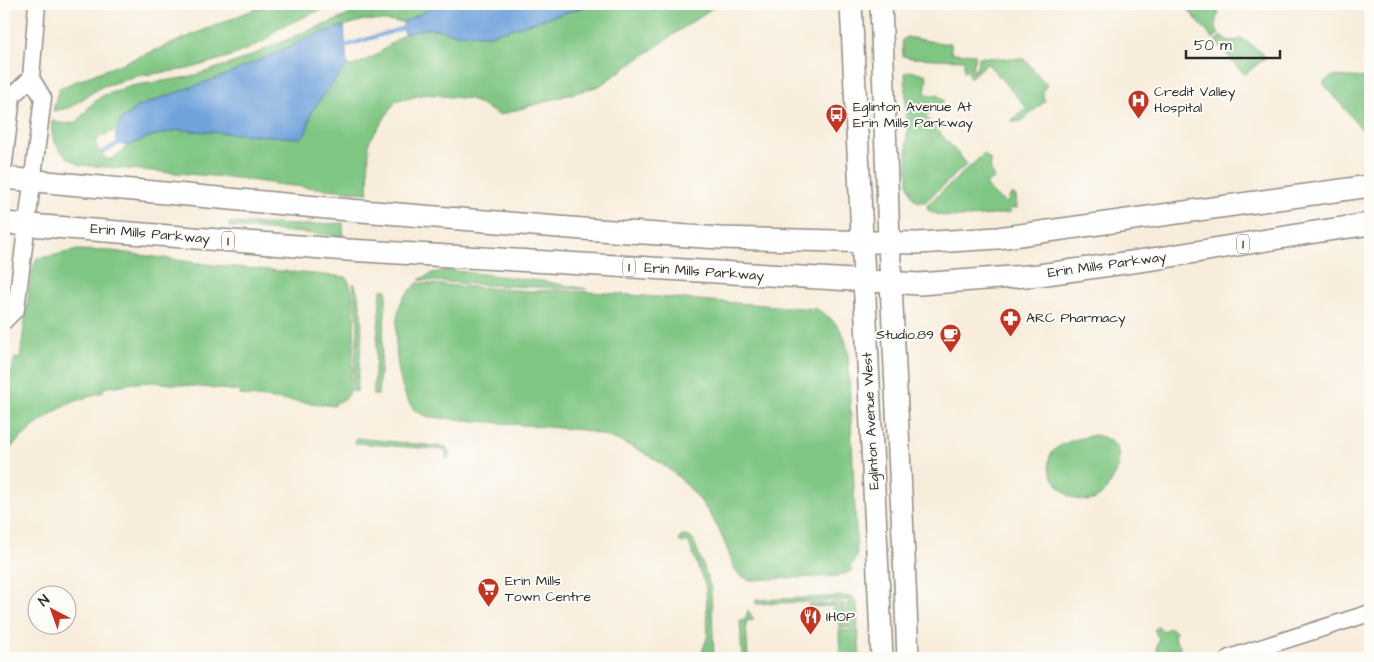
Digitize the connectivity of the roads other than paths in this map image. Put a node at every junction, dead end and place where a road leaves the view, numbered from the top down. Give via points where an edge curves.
1 (37, 4) edge
2 (851, 4) edge
3 (881, 4) edge
4 (31, 78) junction
5 (4, 163) edge
6 (4, 178) edge
7 (32, 181) junction
8 (1370, 186) edge
9 (4, 223) edge
10 (1370, 224) edge
11 (27, 225) junction
12 (862, 242) junction
13 (889, 242) junction
14 (864, 281) junction
15 (891, 282) junction
16 (4, 321) edge
17 (1370, 612) edge
18 (882, 658) edge
19 (908, 658) edge
20 (1228, 658) edge

1 - 4 street
2 - 12 main road, Eglinton Avenue West
3 - 13 main road, Eglinton Avenue West
4 - 5 street via 12,96
4 - 7 street via 43,98
6 - 7 main road
7 - 11 street
7 - 12 main road via 583,230
8 - 13 main road via 998,238
9 - 11 main road, Erin Mills Parkway / 1
10 - 15 main road, Erin Mills Parkway / 1 via 1038,276 919,284
11 - 14 main road, Erin Mills Parkway / 1 via 348,250
11 - 16 street via 16,308
12 - 13 main road
12 - 14 main road, Eglinton Avenue West
13 - 15 main road, Eglinton Avenue West
14 - 15 main road, Erin Mills Parkway / 1
14 - 18 main road, Eglinton Avenue West
15 - 19 main road, Eglinton Avenue West
17 - 20 street

